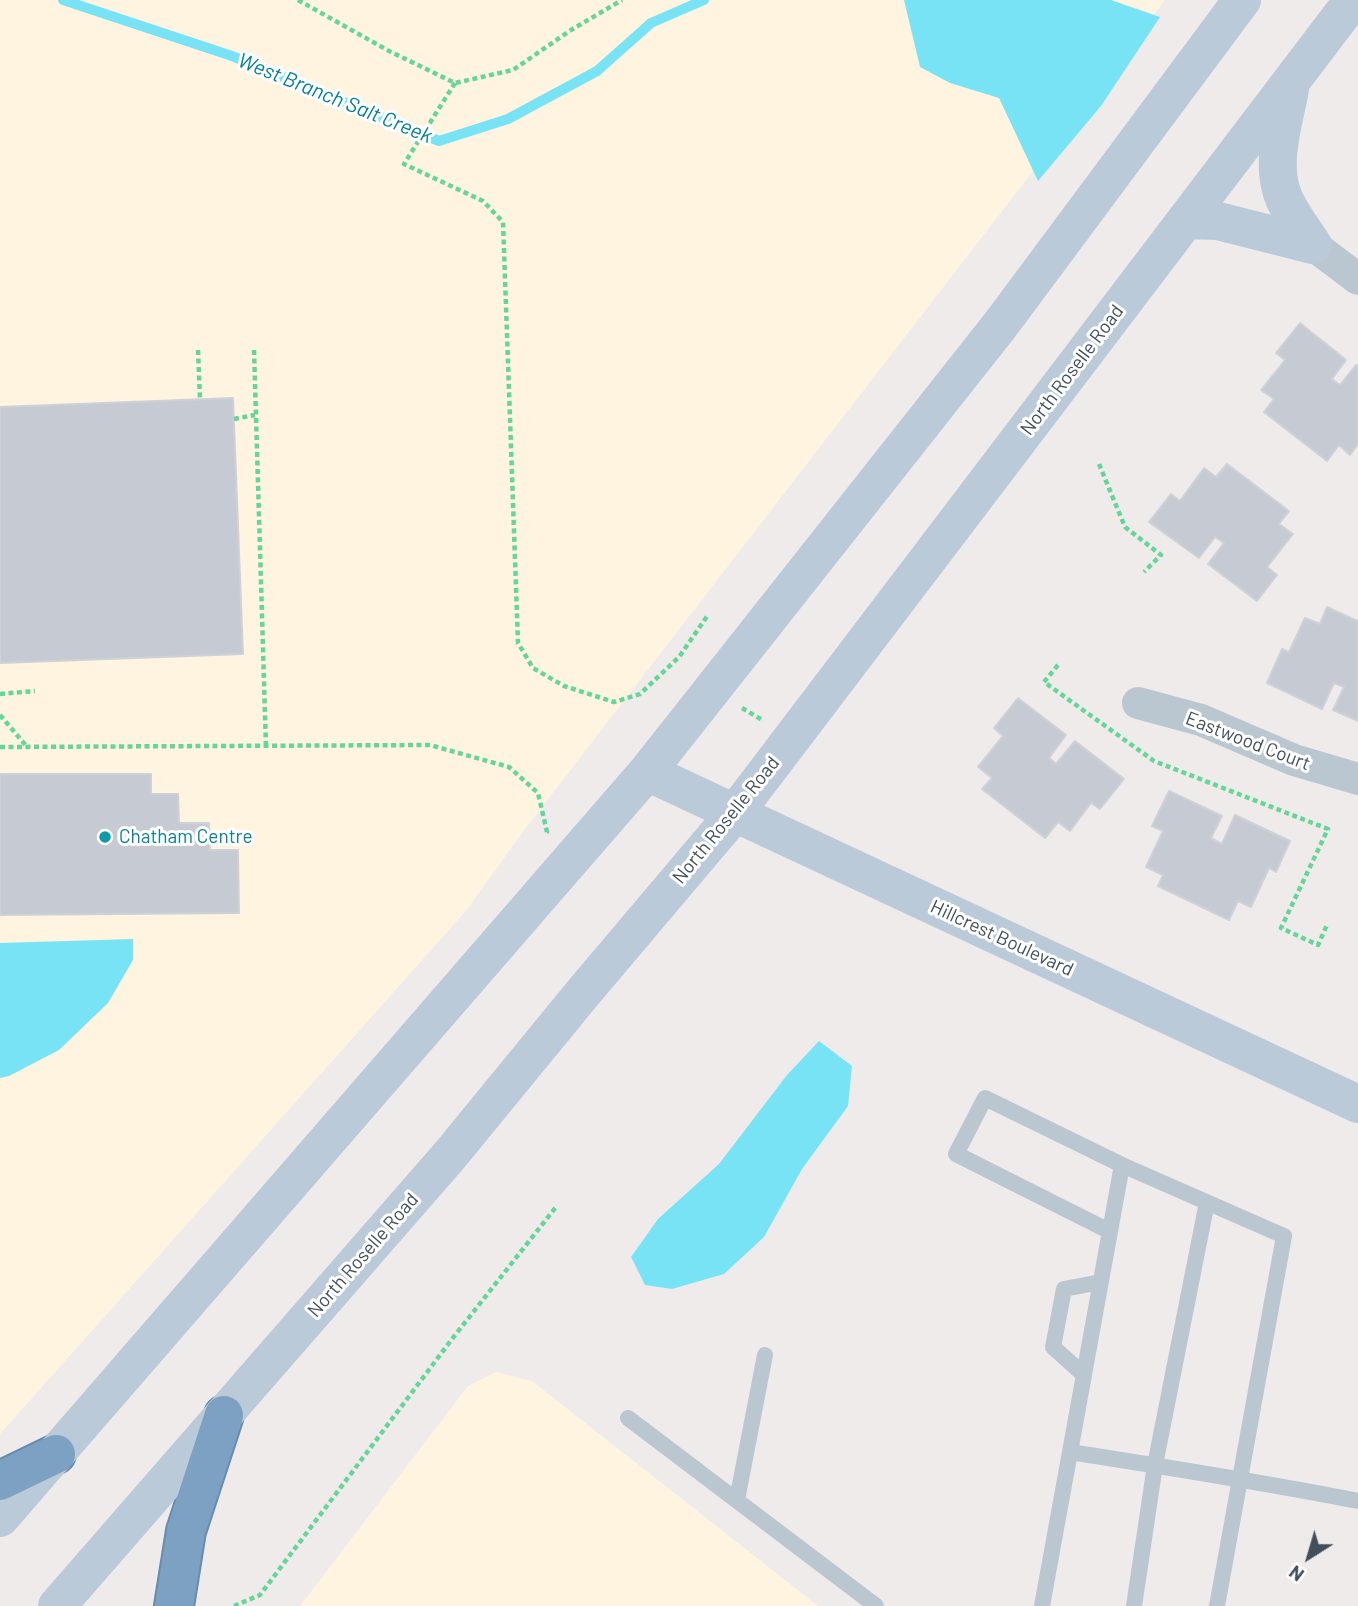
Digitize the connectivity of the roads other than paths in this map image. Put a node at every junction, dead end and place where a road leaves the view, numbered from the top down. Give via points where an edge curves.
1 (1242, 0) edge
2 (1353, 0) edge
3 (1292, 81) junction
4 (1186, 220) junction
5 (1313, 245) junction
6 (1358, 279) edge
7 (1138, 703) dead end
8 (647, 772) junction
9 (1358, 779) edge
10 (735, 813) junction
11 (1358, 1104) edge
12 (1122, 1165) junction
13 (1207, 1202) junction
14 (1109, 1231) junction
15 (1101, 1282) junction
16 (765, 1355) dead end
17 (1084, 1375) junction
18 (224, 1415) junction
19 (628, 1418) dead end
20 (1070, 1452) junction
21 (55, 1454) junction
22 (1154, 1465) junction
23 (1239, 1479) junction
24 (0, 1481) edge
25 (737, 1500) junction
26 (1358, 1501) edge
27 (0, 1518) edge
28 (57, 1606) edge
29 (174, 1606) edge
30 (876, 1606) edge
31 (1042, 1606) edge
32 (1134, 1606) edge
33 (1217, 1606) edge

1 - 8 main road via 1001,324
2 - 3 main road, North Roselle Road
3 - 4 main road, North Roselle Road
3 - 5 main road via 1278,175 1283,195
4 - 5 main road via 1218,221
4 - 10 main road, North Roselle Road
5 - 6 street
7 - 9 street, Eastwood Court via 1201,720 1294,761
8 - 10 main road, Hillcrest Boulevard
8 - 21 main road
10 - 11 main road, Hillcrest Boulevard
10 - 18 main road, North Roselle Road via 450,1155
12 - 13 lane
12 - 14 lane
12 - 14 lane via 985,1098 957,1154
13 - 22 lane
13 - 23 lane via 1284,1236
14 - 15 lane
15 - 17 lane
15 - 17 lane via 1064,1289 1053,1347
16 - 25 lane
17 - 20 lane
18 - 28 main road, North Roselle Road
18 - 29 highway via 186,1531
19 - 25 lane
20 - 22 lane
20 - 31 lane
21 - 24 highway
21 - 27 main road
22 - 23 lane
22 - 32 lane
23 - 26 lane
23 - 33 lane
25 - 30 lane

